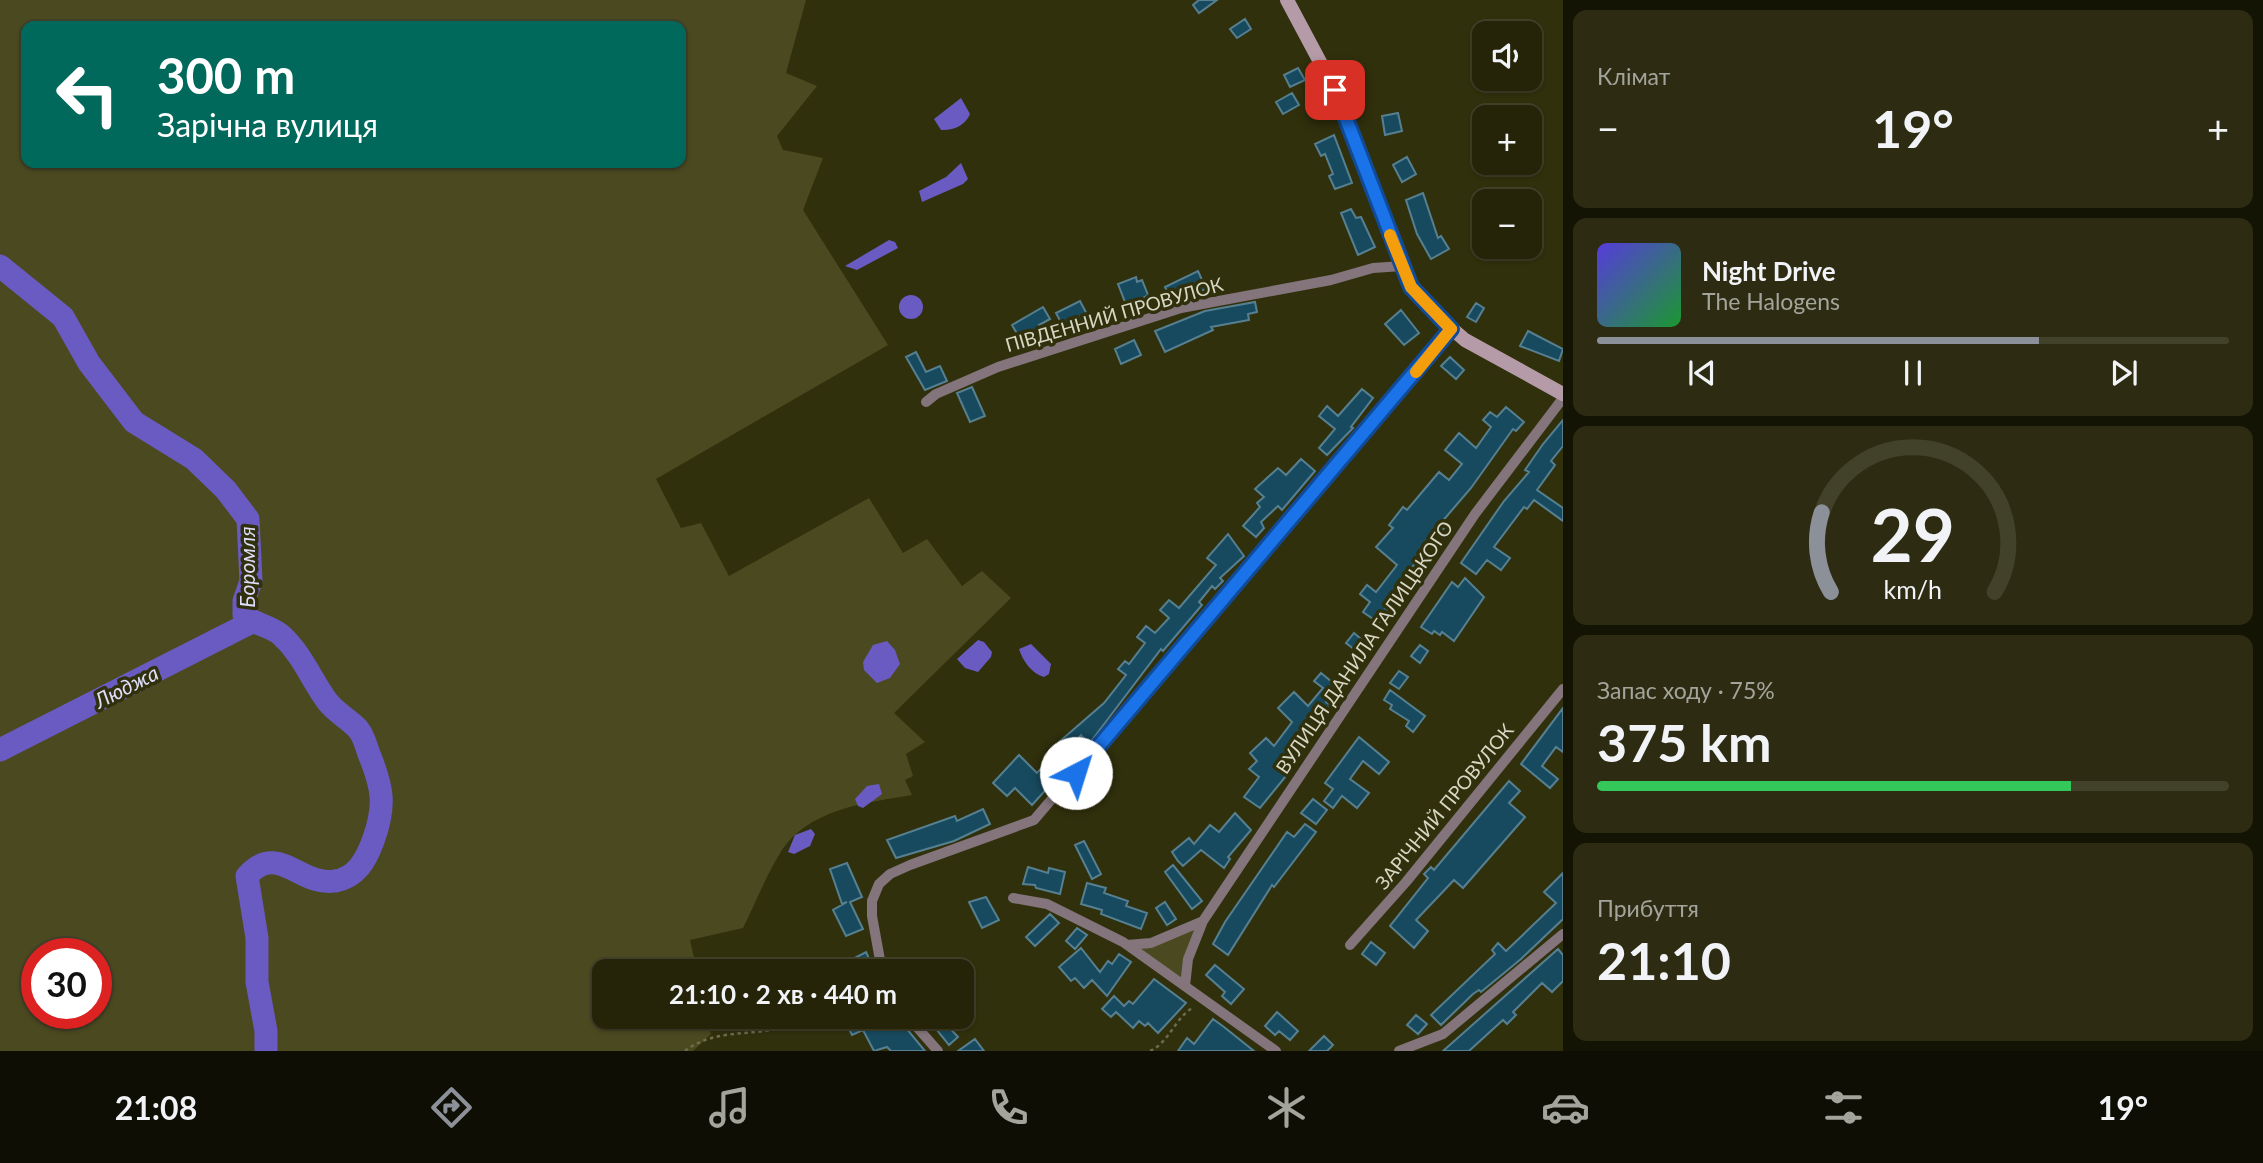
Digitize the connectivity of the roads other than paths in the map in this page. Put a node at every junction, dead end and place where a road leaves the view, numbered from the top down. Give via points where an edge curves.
1 (1287, 0) edge
2 (1402, 266) junction
3 (1451, 329) junction
4 (1563, 396) edge
5 (926, 402) dead end
6 (1563, 689) edge
7 (1013, 898) dead end
8 (1203, 921) junction
9 (1563, 934) edge
10 (1127, 945) junction
11 (1350, 945) dead end
12 (880, 959) edge
13 (1185, 986) junction
14 (919, 1029) edge
15 (938, 1051) edge
16 (1276, 1051) edge
17 (1399, 1051) edge

1 - 2 street via 1335,90
2 - 3 street via 1420,298
2 - 5 street, ПІВДЕННИЙ ПРОВУЛОК via 1181,308 998,367
3 - 4 street
3 - 12 street via 1034,820 910,865 879,884 872,916
4 - 8 street, ВУЛИЦЯ ДАНИЛА ГАЛИЦЬКОГО via 1475,514
6 - 11 street, ЗАРІЧНИЙ ПРОВУЛОК
7 - 10 street via 1047,904
8 - 10 street via 1151,943
8 - 13 street, ВУЛИЦЯ ДАНИЛА ГАЛИЦЬКОГО via 1188,958
9 - 17 street via 1443,1034
10 - 13 street
13 - 16 street
14 - 15 street

